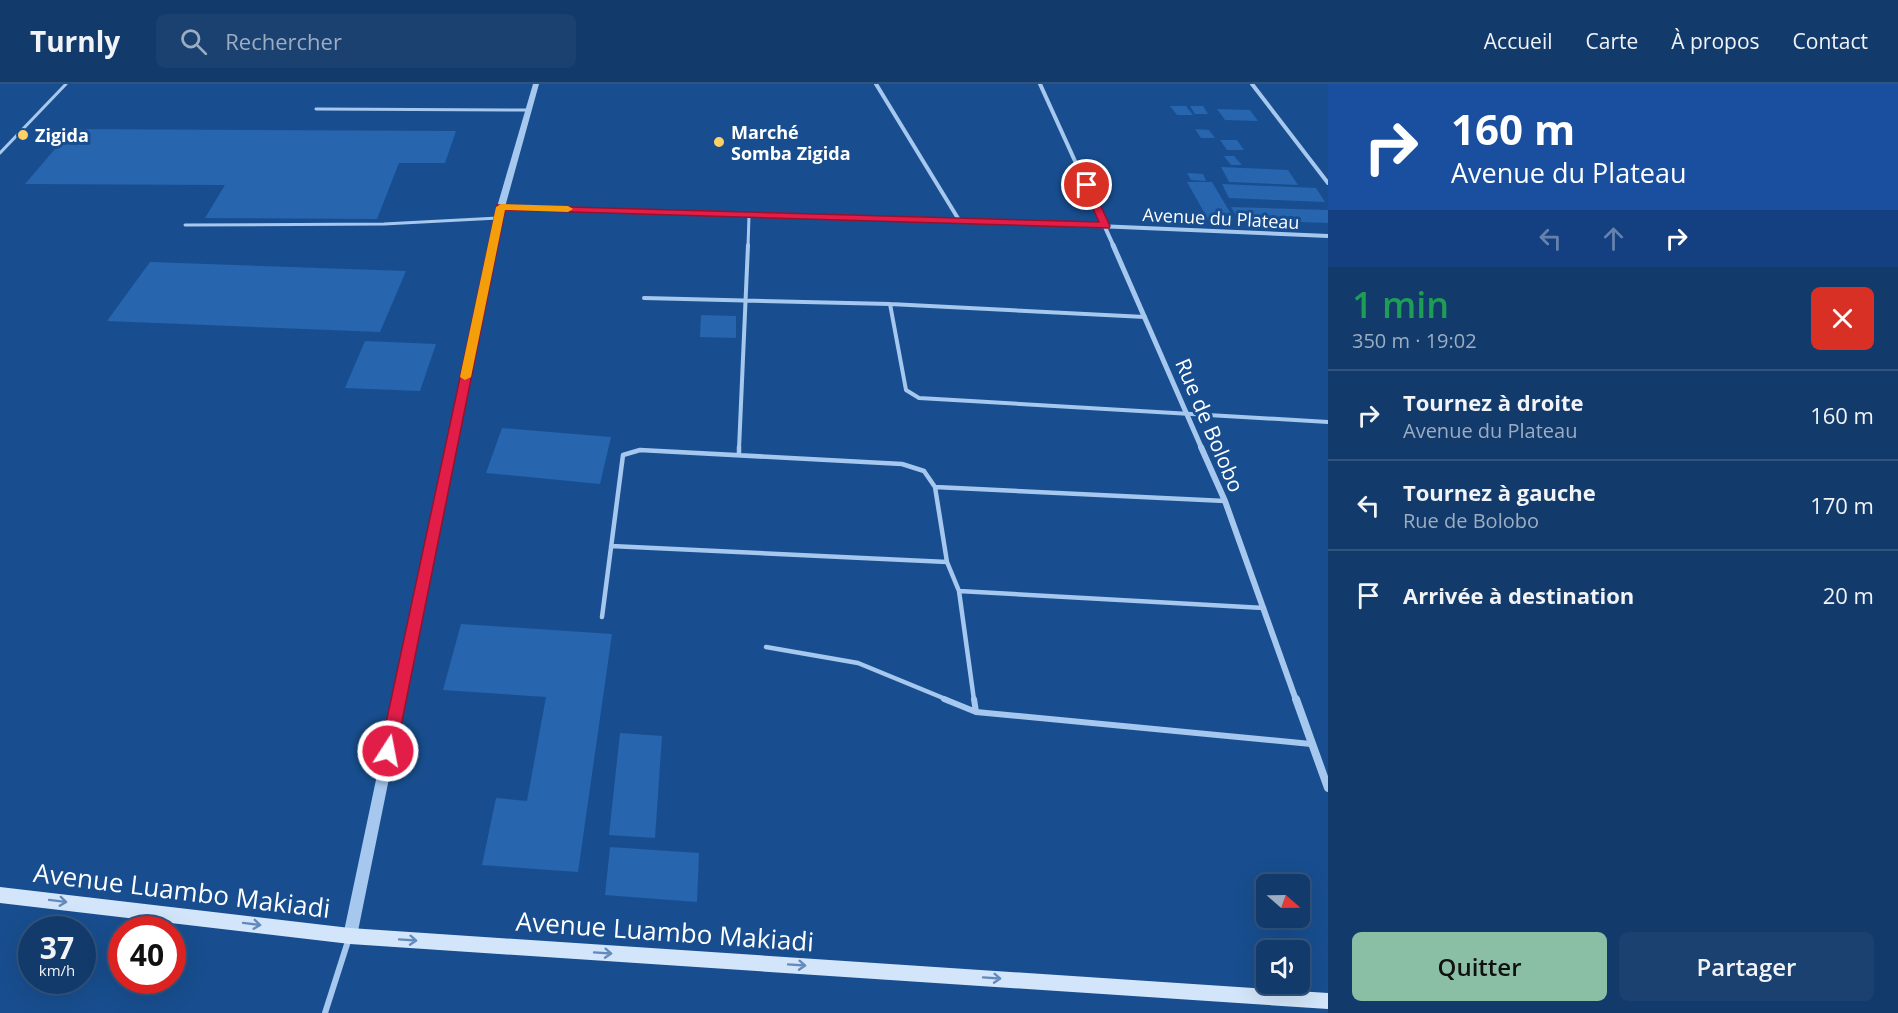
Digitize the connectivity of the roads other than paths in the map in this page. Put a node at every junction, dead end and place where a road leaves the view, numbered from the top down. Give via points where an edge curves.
1 (66, 84) edge
2 (537, 84) edge
3 (876, 84) edge
4 (1040, 84) edge
5 (1252, 84) edge
6 (316, 109) dead end
7 (528, 110) junction
8 (0, 153) edge
9 (1328, 183) edge
10 (501, 207) junction
11 (749, 215) junction
12 (498, 219) junction
13 (959, 220) junction
14 (185, 225) dead end
15 (1105, 226) junction
16 (1328, 236) edge
17 (644, 298) dead end
18 (745, 301) junction
19 (890, 304) junction
20 (1145, 317) junction
21 (1187, 414) junction
22 (1328, 422) edge
23 (739, 455) junction
24 (935, 487) junction
25 (1225, 501) junction
26 (611, 546) junction
27 (948, 562) junction
28 (958, 591) junction
29 (1265, 609) junction
30 (602, 617) dead end
31 (766, 647) dead end
32 (976, 712) junction
33 (1311, 744) junction
34 (1328, 788) edge
35 (0, 894) edge
36 (350, 936) junction
37 (1328, 1001) edge
38 (325, 1013) edge

1 - 8 lane
2 - 7 street
3 - 13 street
4 - 15 street, Rue de Bolobo
5 - 9 street
6 - 7 lane
7 - 10 street
10 - 11 street, Avenue du Plateau
10 - 12 street
11 - 13 street, Avenue du Plateau
11 - 18 lane
12 - 14 lane
12 - 36 street
13 - 15 street, Avenue du Plateau
15 - 16 street, Avenue du Plateau
15 - 20 street, Rue de Bolobo
17 - 18 lane
18 - 19 lane
18 - 23 lane
19 - 20 lane
19 - 21 lane via 906,390 919,398
20 - 21 street, Rue de Bolobo
21 - 22 lane
21 - 25 street, Rue de Bolobo
23 - 24 lane via 902,464 924,471
23 - 26 lane via 640,450 623,455
24 - 25 lane
24 - 27 lane
25 - 29 street, Rue de Bolobo
26 - 27 lane
26 - 30 lane
27 - 28 lane
28 - 29 lane
28 - 32 lane
29 - 33 street, Rue de Bolobo
31 - 32 lane via 858,663
32 - 33 lane
33 - 34 street, Rue de Bolobo
35 -> 36 main road, Avenue Luambo Makiadi
36 -> 37 main road, Avenue Luambo Makiadi
36 - 38 lane

